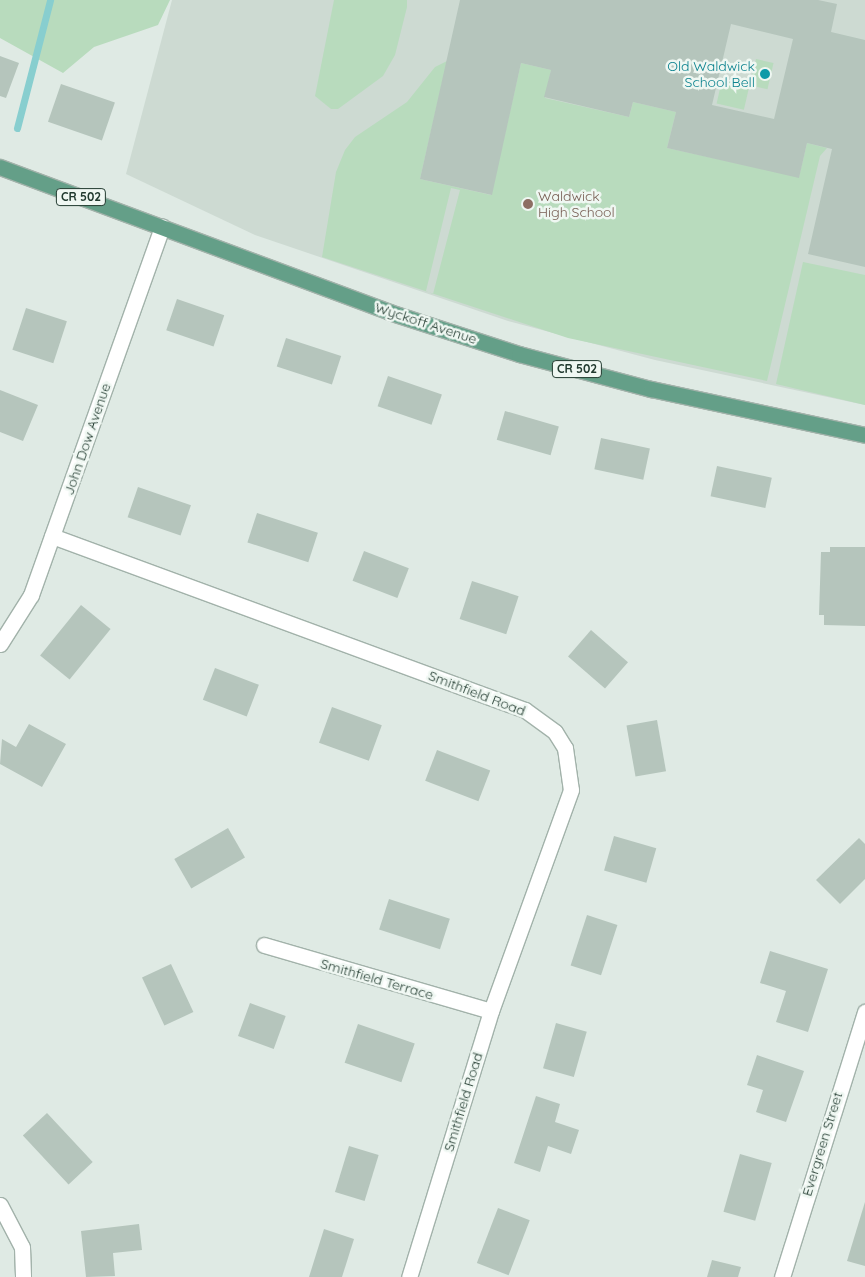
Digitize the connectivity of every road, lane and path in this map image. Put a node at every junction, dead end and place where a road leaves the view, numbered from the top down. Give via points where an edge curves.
1 (0, 167) edge
2 (162, 227) junction
3 (865, 435) edge
4 (52, 536) junction
5 (0, 644) edge
6 (264, 945) dead end
7 (491, 1011) junction
8 (865, 1012) edge
9 (0, 1205) edge
10 (23, 1277) edge
11 (409, 1277) edge
12 (782, 1277) edge

1 - 2 main road, Wyckoff Avenue / CR 502
2 - 3 main road, Wyckoff Avenue / CR 502 via 389,312 519,354 651,389
2 - 4 street, John Dow Avenue
4 - 5 street, John Dow Avenue via 31,595
4 - 7 street, Smithfield Road via 525,710 555,732 567,755 571,790
6 - 7 street, Smithfield Terrace
7 - 11 street, Smithfield Road
8 - 12 street, Evergreen Street
9 - 10 street via 22,1247

